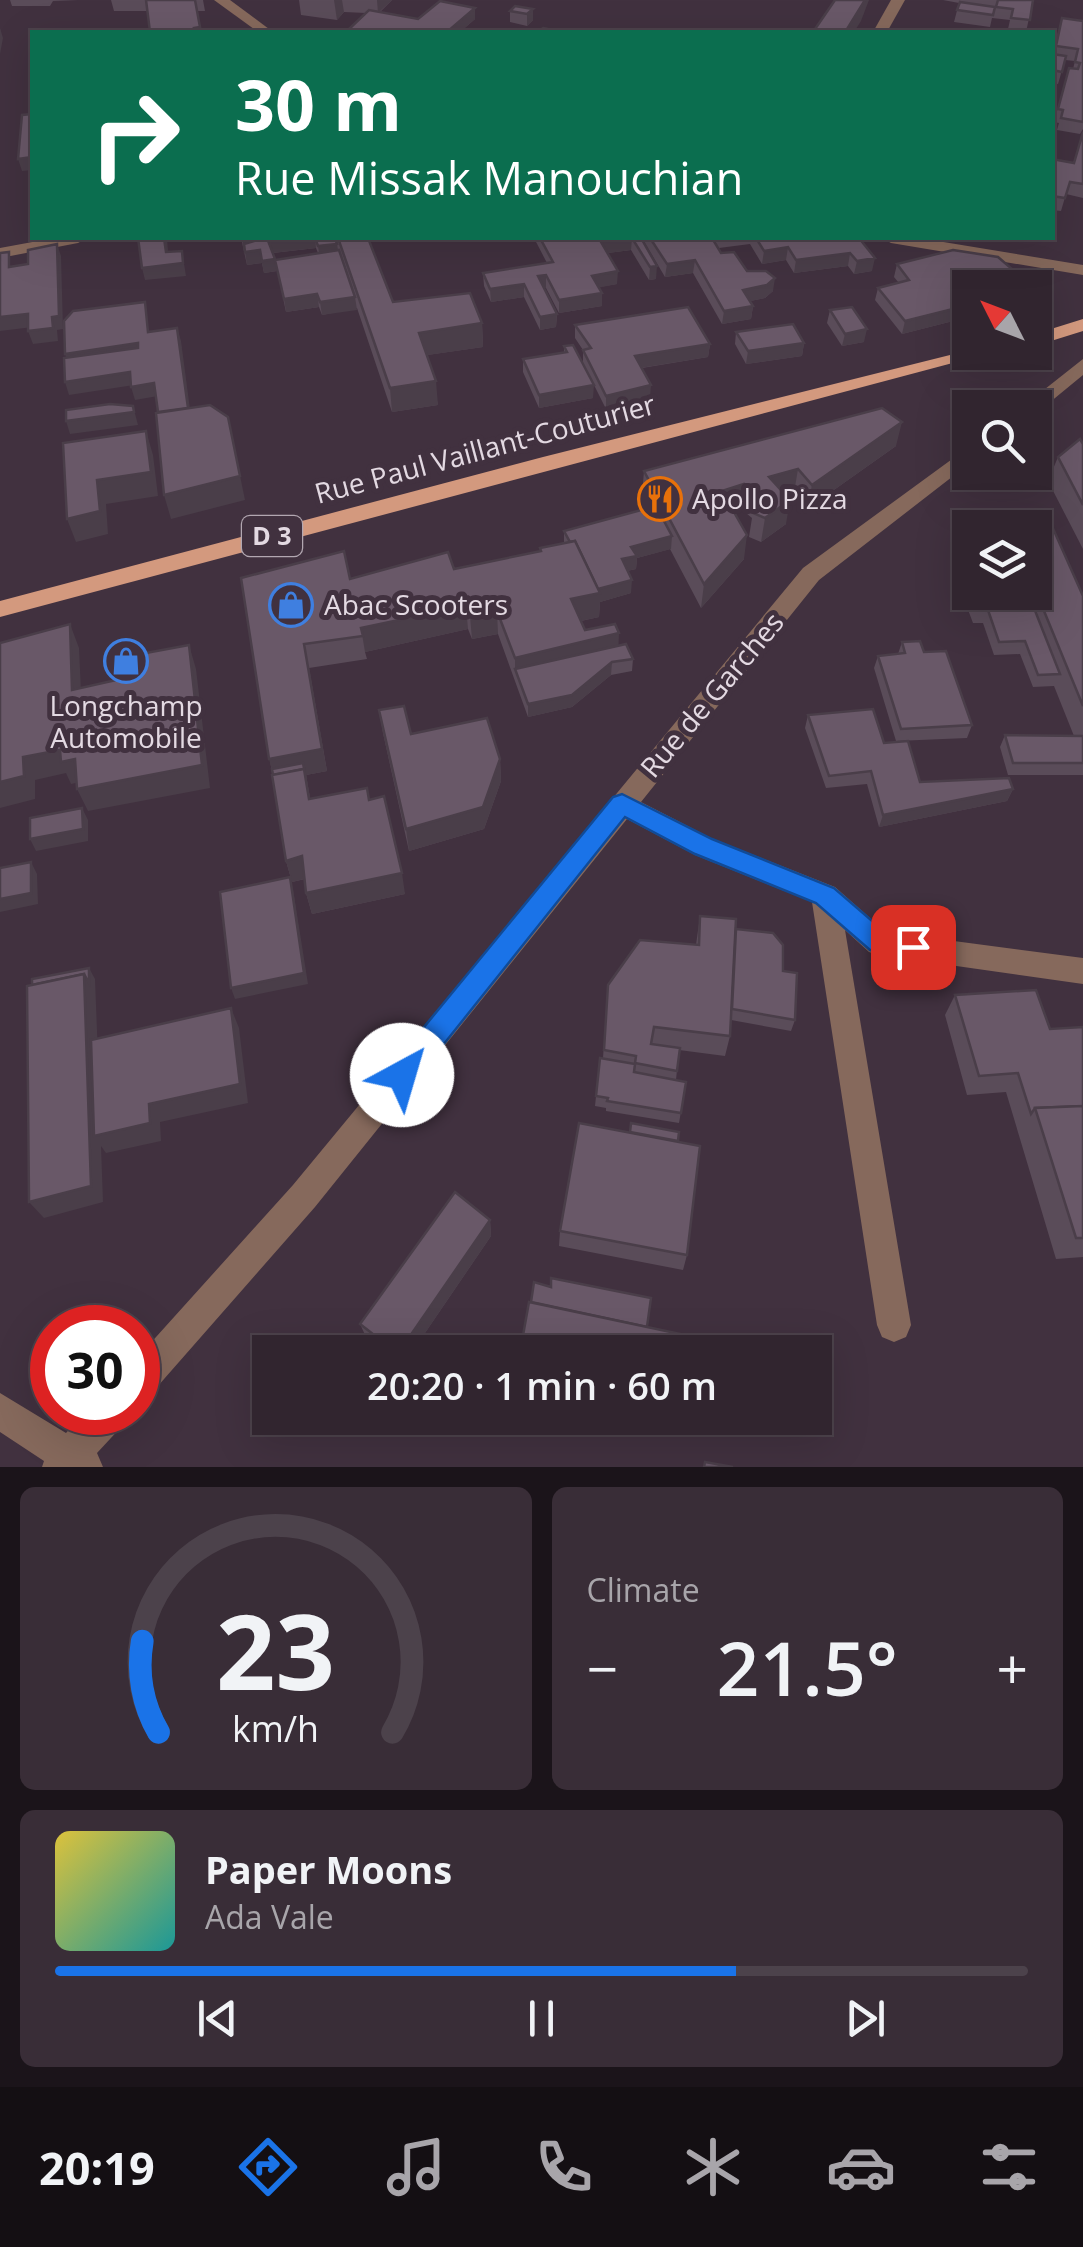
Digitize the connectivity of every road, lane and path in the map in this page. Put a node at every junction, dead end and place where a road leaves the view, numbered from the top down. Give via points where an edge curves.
1 (221, 0) edge
2 (898, 0) edge
3 (263, 30) edge
4 (881, 30) edge
5 (68, 240) edge
6 (903, 240) edge
7 (0, 254) edge
8 (1083, 270) edge
9 (1083, 325) edge
10 (1052, 335) edge
11 (952, 361) edge
12 (1083, 366) edge
13 (1052, 391) edge
14 (952, 467) edge
15 (0, 609) edge
16 (622, 804) junction
17 (825, 895) junction
18 (1083, 971) edge
19 (894, 1324) dead end
20 (160, 1357) edge
21 (0, 1412) edge
22 (93, 1435) edge
23 (72, 1463) edge

1 - 3 street
2 - 4 street
5 - 7 street
6 - 8 street
9 - 10 main road
11 - 15 main road, Rue Paul Vaillant-Couturier / D 3
12 - 13 street
14 - 16 street, Rue de Garches via 811,574
16 - 17 street
16 - 20 street, Rue de Garches via 304,1196
17 - 18 street via 879,942
17 - 19 street
21 - 23 street
22 - 23 street

